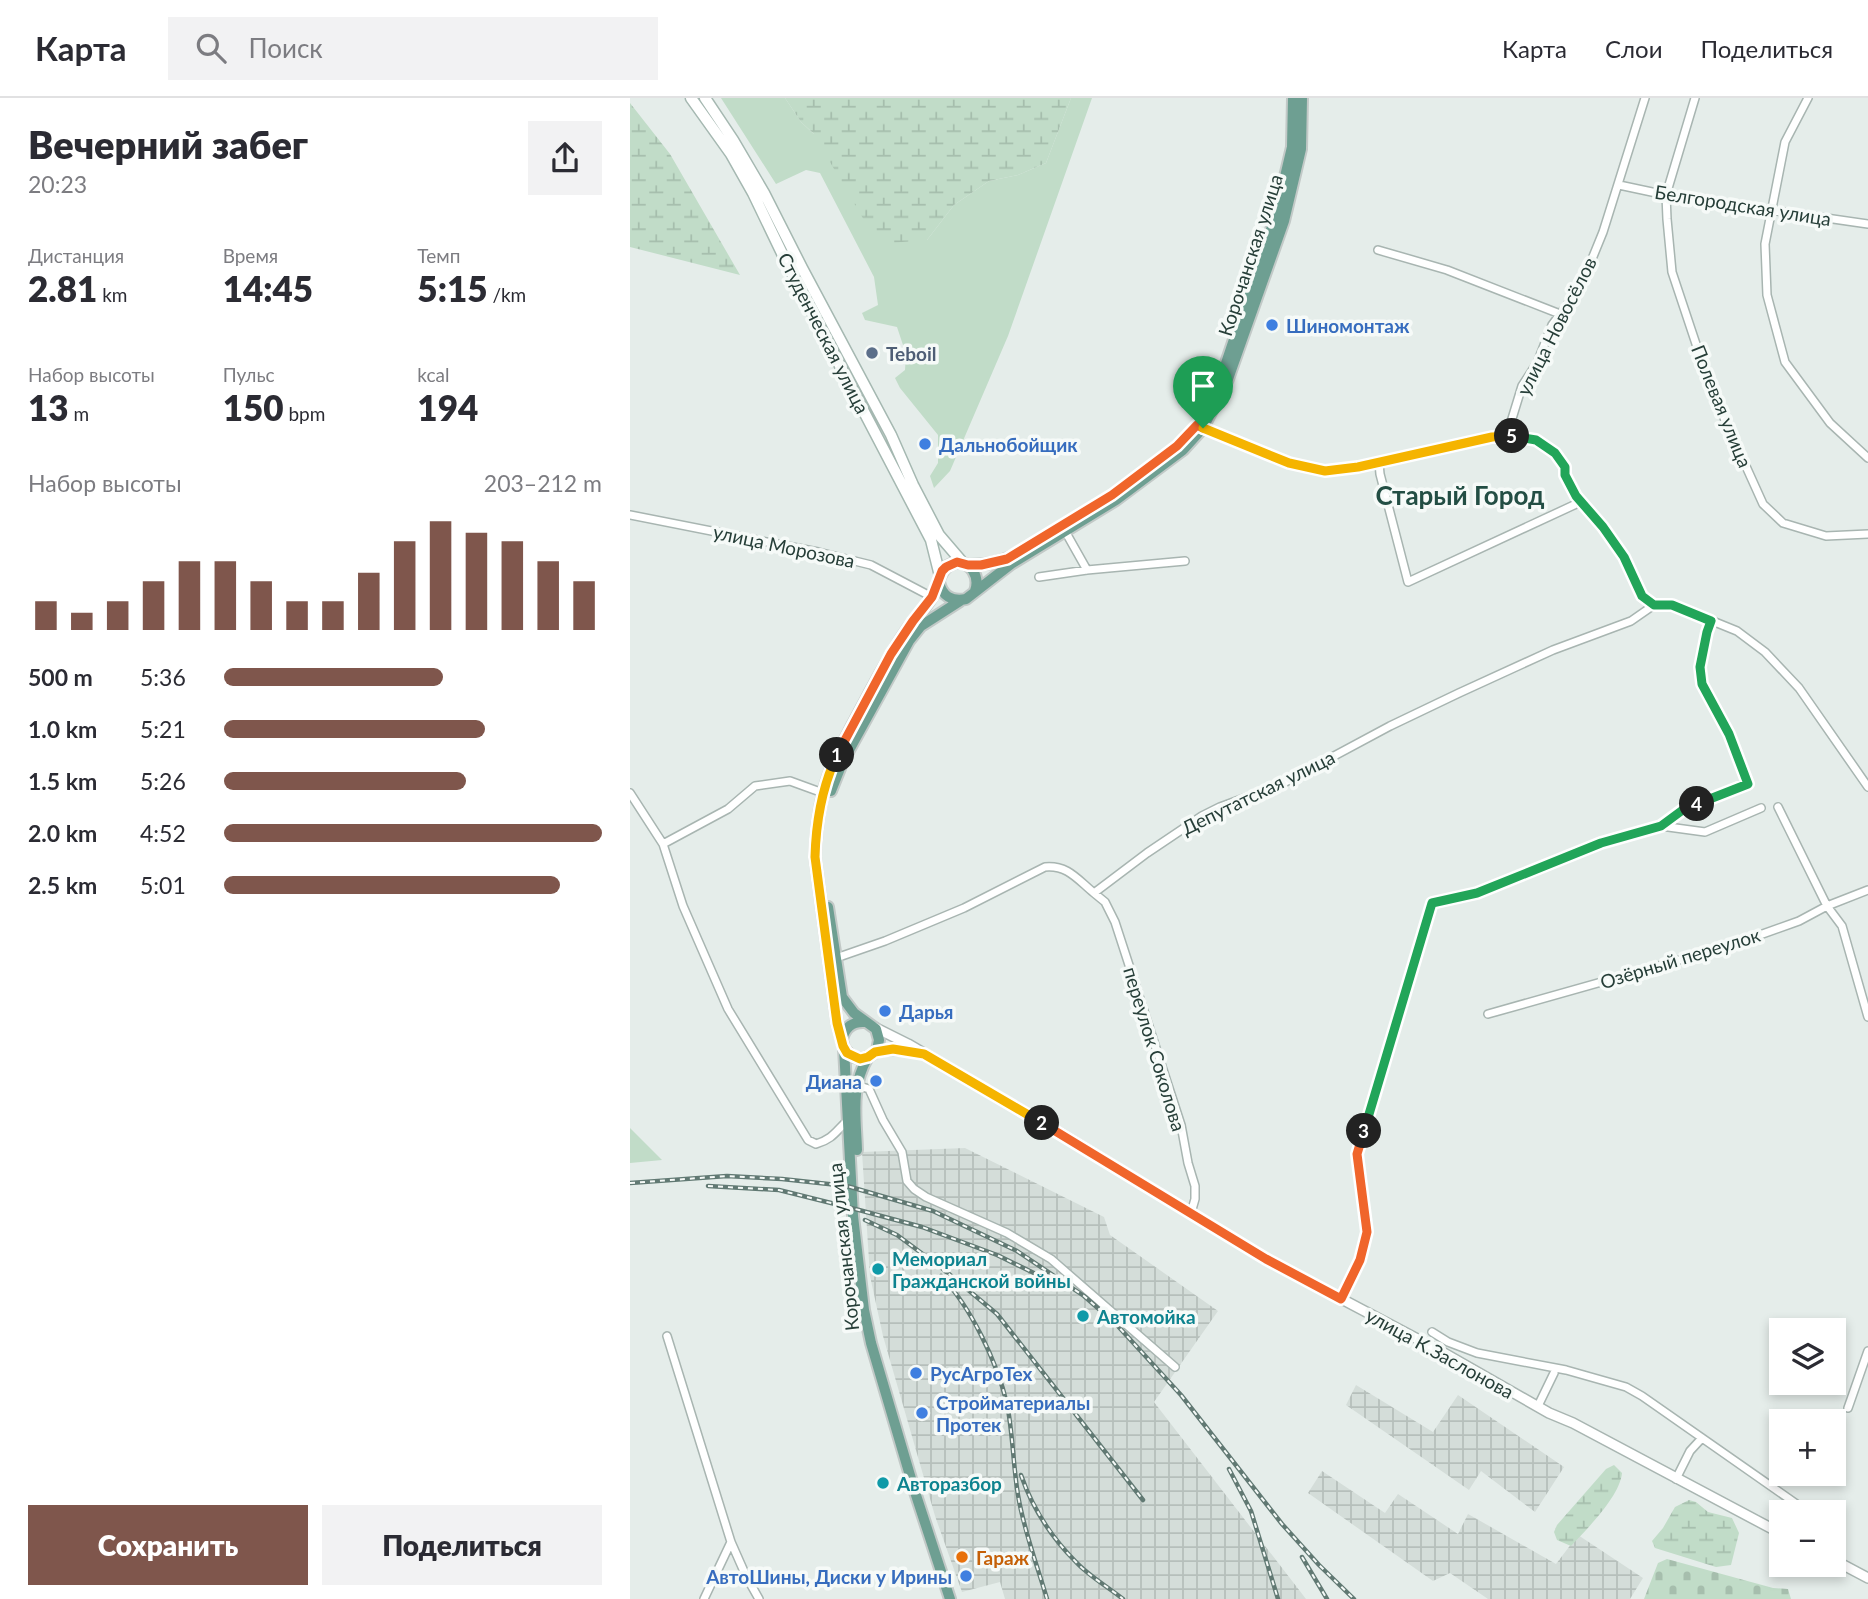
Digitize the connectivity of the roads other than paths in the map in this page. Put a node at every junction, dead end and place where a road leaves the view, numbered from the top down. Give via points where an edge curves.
1 (691, 98) edge
2 (705, 98) edge
3 (1293, 98) edge
4 (1302, 98) edge
5 (1645, 98) edge
6 (1695, 98) edge
7 (1808, 98) edge
8 (1619, 185) junction
9 (1666, 195) junction
10 (1771, 211) junction
11 (1868, 224) edge
12 (1378, 250) dead end
13 (1560, 314) junction
14 (1200, 426) junction
15 (1507, 435) junction
16 (1868, 458) edge
17 (1379, 463) junction
18 (1580, 500) junction
19 (630, 515) edge
20 (1065, 531) junction
21 (1868, 534) edge
22 (1185, 561) dead end
23 (965, 564) junction
24 (1087, 570) junction
25 (1039, 577) dead end
26 (939, 579) junction
27 (975, 591) junction
28 (932, 597) junction
29 (960, 601) junction
30 (1654, 605) junction
31 (1711, 621) junction
32 (1868, 787) edge
33 (630, 793) edge
34 (823, 793) junction
35 (1778, 807) dead end
36 (1761, 808) dead end
37 (1661, 826) junction
38 (663, 844) junction
39 (1868, 890) edge
40 (1094, 893) junction
41 (1827, 906) junction
42 (836, 958) junction
43 (1488, 1014) dead end
44 (1868, 1017) edge
45 (870, 1025) junction
46 (843, 1044) junction
47 (924, 1054) junction
48 (872, 1055) junction
49 (856, 1085) junction
50 (849, 1120) junction
51 (1191, 1213) junction
52 (1341, 1299) junction
53 (1432, 1332) dead end
54 (667, 1336) dead end
55 (1448, 1342) junction
56 (1868, 1351) edge
57 (1442, 1352) junction
58 (1175, 1367) dead end
59 (1554, 1373) dead end
60 (1538, 1406) junction
61 (1848, 1408) dead end
62 (1702, 1438) junction
63 (1676, 1479) junction
64 (1791, 1500) edge
65 (1769, 1527) edge
66 (731, 1542) junction
67 (1846, 1566) edge
68 (1868, 1578) edge
69 (704, 1599) edge
70 (759, 1599) edge
71 (950, 1599) edge
72 (956, 1599) edge

1 - 26 main road, Студенческая улица via 753,193 931,540
2 - 23 main road, Студенческая улица via 764,193 939,535
3 - 14 main road, Корочанская улица via 1292,147 1276,215 1222,376
4 - 14 main road, Корочанская улица via 1301,149 1284,221 1228,379
5 - 8 street, улица Новосёлов
6 - 9 street
7 - 10 street via 1785,142
8 - 9 street, Белгородская улица
8 - 13 street, улица Новосёлов via 1581,286
9 - 10 street, Белгородская улица
9 - 21 street, Полевая улица via 1672,272 1711,389 1763,504 1783,523 1826,536
10 - 11 street, Белгородская улица
10 - 16 street via 1765,244 1767,295 1785,362 1830,423
12 - 13 street via 1447,270
13 - 15 street, улица Новосёлов via 1522,386
14 - 17 street via 1289,463 1325,471
14 - 20 main road, Корочанская улица via 1183,450
14 - 23 main road, Корочанская улица via 1112,495 1007,559
15 - 17 street
15 - 18 street via 1536,440 1555,453
17 - 18 street via 1408,582
18 - 30 street via 1624,557 1642,596
19 - 28 street, улица Морозова via 871,565
20 - 24 street
20 - 27 main road, Корочанская улица
22 - 24 street
23 - 26 main road via 951,564
23 - 27 main road via 976,574
24 - 25 street
26 - 28 main road, Корочанская улица
26 - 29 main road via 943,594
27 - 29 main road
28 - 34 main road, Корочанская улица via 906,630 872,688
29 - 42 main road via 921,626 909,641 834,782 825,809 821,855
30 - 31 street via 1672,605
30 - 40 street, Депутатская улица via 1631,621 1553,650 1390,726 1280,785 1202,816
31 - 32 street via 1737,631 1791,679
31 - 37 street via 1700,667 1702,684 1729,734 1748,784 1684,809
33 - 38 street
34 - 38 street via 790,781 755,786 728,809
34 - 46 main road, Корочанская улица via 815,857
35 - 41 street
36 - 37 street via 1705,832
37 - 52 street via 1601,843 1477,893 1432,903 1357,1154 1367,1232 1360,1260
38 - 50 street via 683,906 728,1009 808,1140 816,1144 827,1140
39 - 41 street, Озёрный переулок
40 - 42 street via 1068,871 1045,867 954,912
40 - 51 street, переулок Соколова via 1105,902 1115,922 1177,1112 1195,1186
41 - 43 street, Озёрный переулок via 1728,946
41 - 44 street via 1842,926
42 - 45 main road via 842,997
45 - 46 main road via 850,1025
45 - 47 street, улица К.Заслонова
45 - 48 main road via 880,1040
46 - 48 main road via 854,1058
46 - 50 main road, Корочанская улица
47 - 48 street, улица К.Заслонова via 893,1049
47 - 51 street, улица К.Заслонова
48 - 49 main road, Корочанская улица
49 - 58 street via 869,1089 902,1152 907,1181 914,1189 1051,1259
49 - 72 main road, Корочанская улица via 859,1218 877,1341
50 - 71 main road, Корочанская улица via 853,1216 871,1343
51 - 52 street, улица К.Заслонова
52 - 57 street, улица К.Заслонова
53 - 55 street
54 - 66 street
55 - 57 street
55 - 62 street via 1477,1353 1626,1387
56 - 61 street
57 - 60 street, улица К.Заслонова
59 - 60 street
60 - 63 street, улица К.Заслонова
62 - 63 street
62 - 64 street
63 - 65 street, улица К.Заслонова
66 - 69 street
66 - 70 street
67 - 68 street

